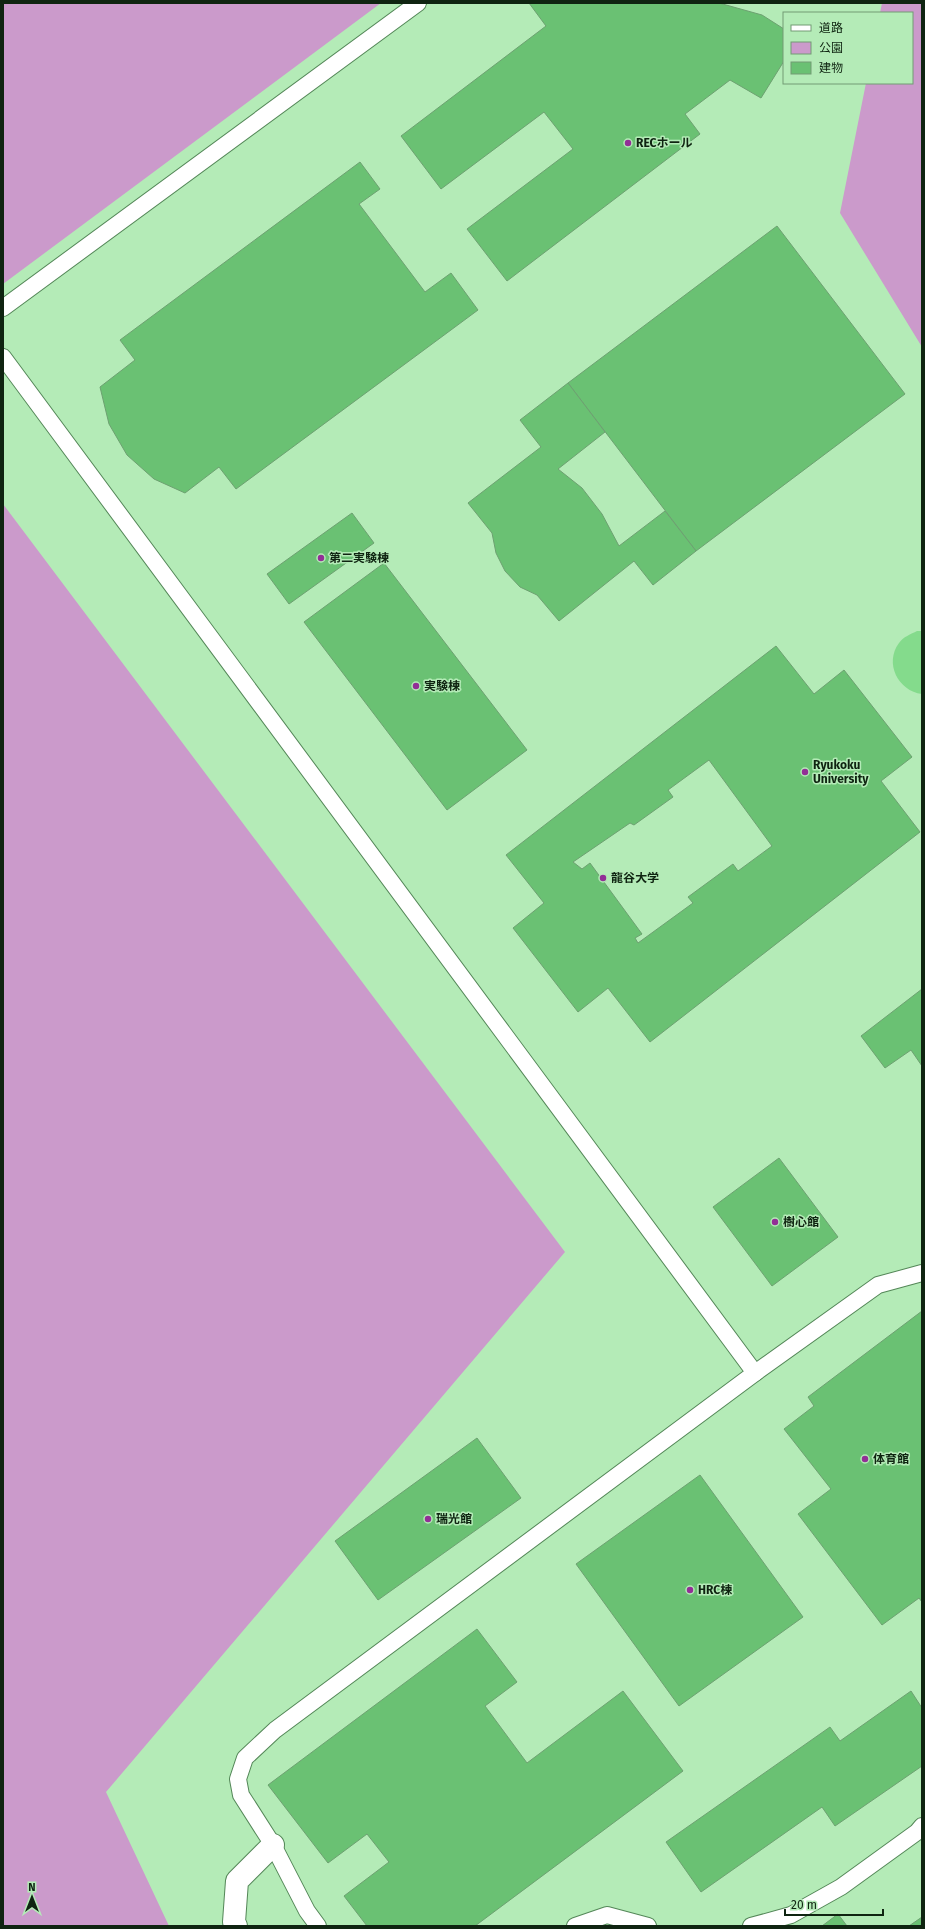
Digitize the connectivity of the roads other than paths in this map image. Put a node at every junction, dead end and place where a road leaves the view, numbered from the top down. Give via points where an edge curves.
1 (418, 3) edge
2 (3, 308) edge
3 (3, 357) edge
4 (922, 1273) edge
5 (755, 1373) junction
6 (922, 1826) edge
7 (273, 1845) junction
8 (236, 1926) edge
9 (318, 1926) edge
10 (575, 1926) edge
11 (648, 1926) edge
12 (751, 1926) edge

1 - 2 lane
3 - 5 lane
4 - 5 lane via 878,1285
5 - 7 lane via 275,1730 245,1758 238,1779 240,1795
6 - 12 lane via 841,1888 791,1915
7 - 8 street via 237,1882 234,1922
7 - 9 lane via 307,1911
10 - 11 lane via 607,1915

